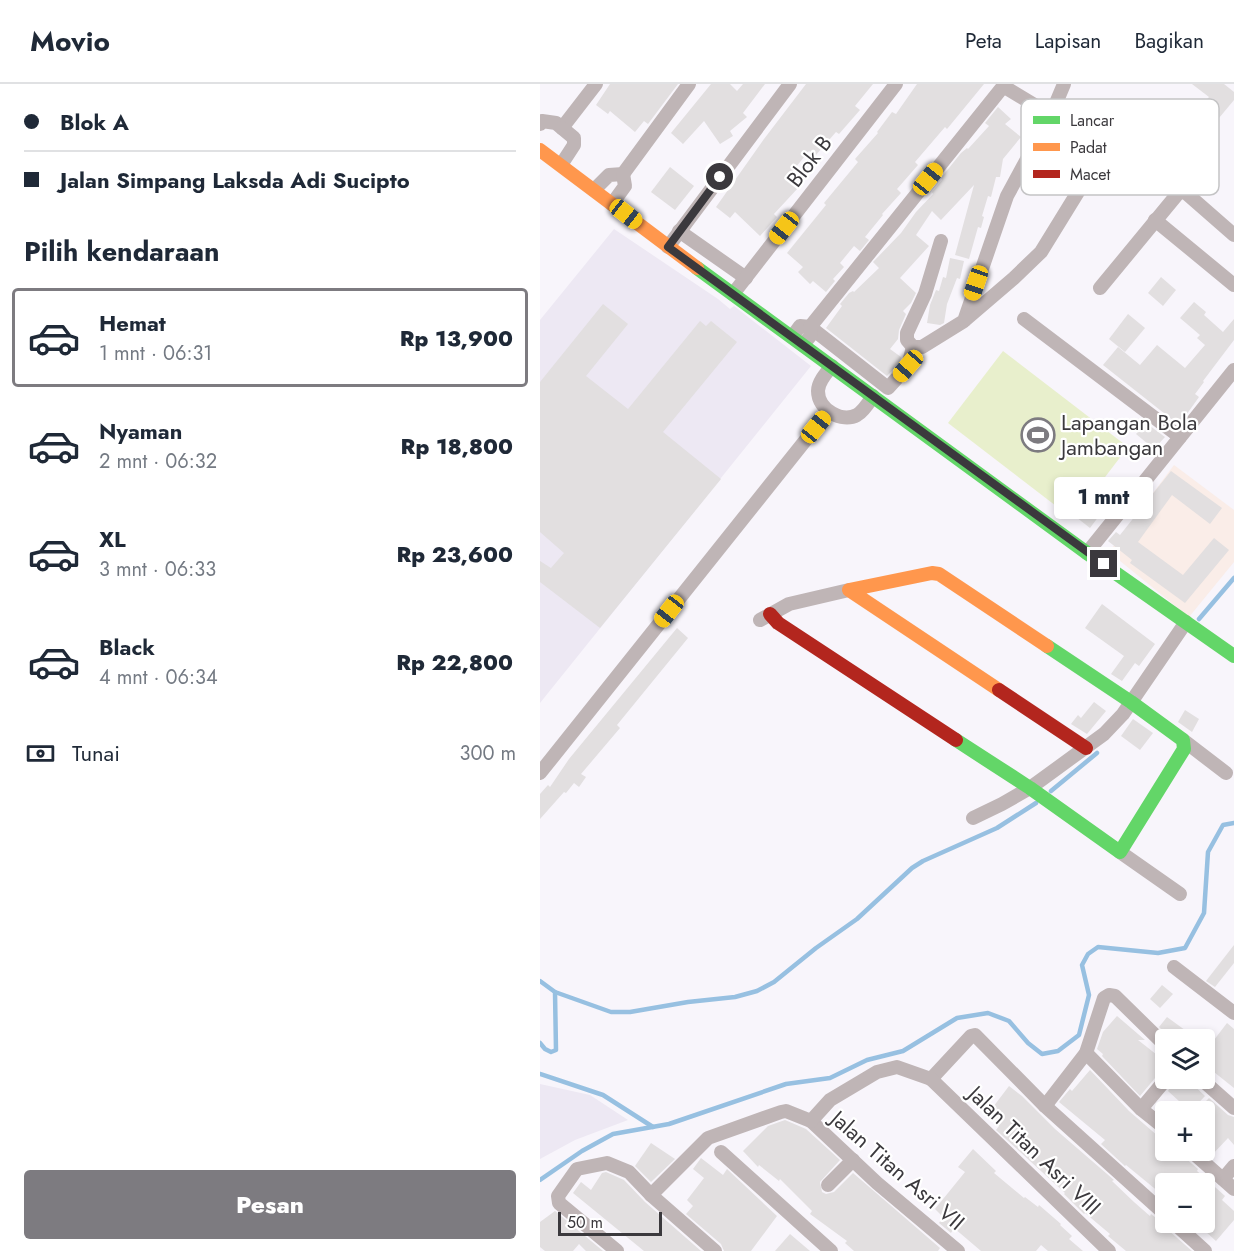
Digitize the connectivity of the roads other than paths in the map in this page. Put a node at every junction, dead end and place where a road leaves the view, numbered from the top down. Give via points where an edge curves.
1 (596, 84) edge
2 (689, 84) edge
3 (790, 84) edge
4 (896, 84) edge
5 (1064, 84) edge
6 (1004, 85) edge
7 (1026, 99) edge
8 (1058, 99) edge
9 (540, 124) edge
10 (562, 128) junction
11 (540, 150) edge
12 (561, 165) junction
13 (1021, 170) edge
14 (622, 174) junction
15 (594, 190) junction
16 (1076, 195) edge
17 (1176, 195) edge
18 (1187, 195) edge
19 (612, 204) junction
20 (1155, 220) junction
21 (679, 231) junction
22 (1234, 235) edge
23 (941, 241) dead end
24 (668, 247) junction
25 (746, 278) junction
26 (1234, 285) edge
27 (1100, 288) dead end
28 (733, 294) junction
29 (1024, 319) dead end
30 (964, 321) junction
31 (810, 327) junction
32 (797, 341) junction
33 (914, 347) junction
34 (832, 366) junction
35 (1234, 370) edge
36 (888, 388) junction
37 (876, 398) junction
38 (828, 412) junction
39 (1180, 437) junction
40 (1088, 553) junction
41 (849, 590) junction
42 (1186, 622) junction
43 (1234, 656) edge
44 (1131, 702) junction
45 (1183, 740) junction
46 (1086, 748) junction
47 (540, 773) edge
48 (1226, 773) dead end
49 (1030, 788) junction
50 (973, 818) dead end
51 (1120, 852) junction
52 (1180, 894) dead end
53 (1174, 967) dead end
54 (1234, 1013) edge
55 (1155, 1035) edge
56 (1086, 1053) junction
57 (931, 1079) junction
58 (1158, 1089) edge
59 (1212, 1089) edge
60 (1045, 1106) junction
61 (1234, 1108) edge
62 (1142, 1109) junction
63 (1155, 1120) edge
64 (811, 1121) junction
65 (721, 1152) dead end
66 (853, 1160) junction
67 (1203, 1161) edge
68 (1234, 1166) edge
69 (1223, 1179) junction
70 (828, 1185) dead end
71 (1234, 1189) edge
72 (651, 1195) junction
73 (1155, 1205) edge
74 (1185, 1233) edge
75 (617, 1251) edge
76 (715, 1251) edge
77 (831, 1251) edge
78 (958, 1251) edge
79 (1109, 1251) edge
80 (1205, 1251) edge

1 - 10 street
2 - 14 street
3 - 21 street
4 - 25 street, Blok B
5 - 8 street
6 - 7 street
6 - 31 street
9 - 10 street via 550,122
10 - 12 street via 574,138 574,145
11 - 12 street
12 - 15 street
13 - 30 street via 1007,196
14 - 15 street via 609,175
14 - 19 street via 625,186
15 - 19 street
16 - 30 street via 1041,252
17 - 20 street
18 - 22 street
19 - 24 street
20 - 26 street
20 - 27 street
21 - 24 street
21 - 25 street
23 - 33 street via 925,294 907,333 907,340
24 - 28 street
25 - 28 street, Blok B
28 - 32 street
29 - 39 street
30 - 33 street
31 - 32 street via 800,326
31 - 36 street
32 - 34 street
33 - 36 street via 908,366
34 - 37 street
34 - 38 street via 818,392
35 - 39 street
36 - 37 street
37 - 38 street via 855,416 843,418
37 - 40 street
38 - 47 street
39 - 40 street
40 - 42 street
41 - 44 street via 939,574
41 - 46 street
41 - 49 street via 789,604 765,617
42 - 43 street
42 - 44 street
44 - 45 street
44 - 46 street via 1104,734
45 - 48 street
45 - 51 street via 1184,749
46 - 49 street
49 - 50 street
49 - 51 street
51 - 52 street
53 - 54 street
55 - 56 street via 1115,996 1109,995 1104,998
56 - 60 street
56 - 62 street
57 - 60 street via 975,1035
57 - 64 street via 897,1067 877,1072 830,1100
57 - 79 street, Jalan Titan Asri VIII
58 - 62 street
59 - 61 street
60 - 73 street
62 - 63 street
64 - 66 street, Jalan Titan Asri VII
64 - 72 street via 786,1111 708,1137
65 - 77 street
66 - 70 street
66 - 78 street, Jalan Titan Asri VII
67 - 69 street
68 - 69 street
69 - 71 street
72 - 75 street via 629,1172 607,1163 577,1168 558,1196 562,1208
72 - 76 street
74 - 80 street

